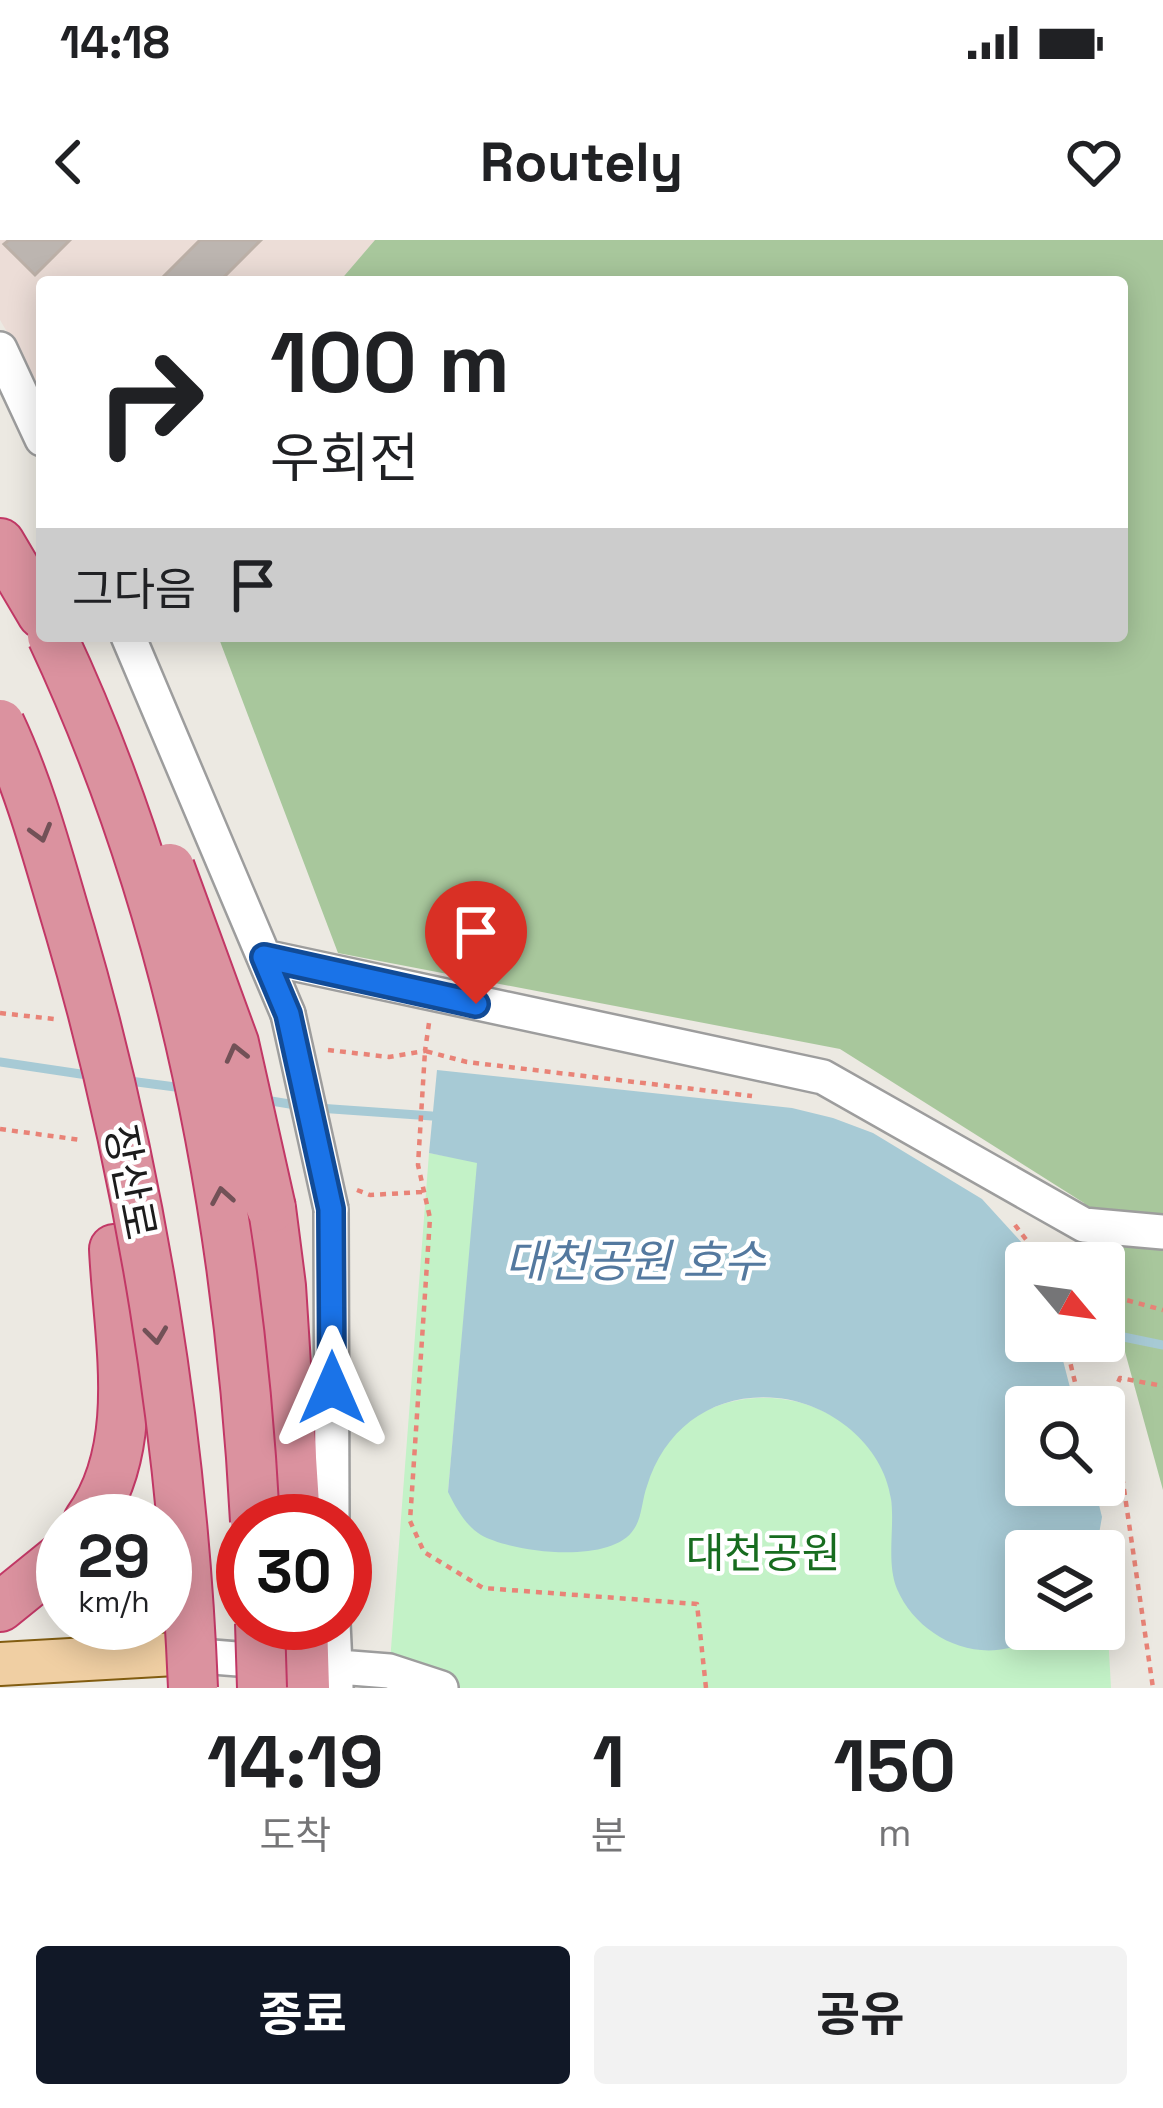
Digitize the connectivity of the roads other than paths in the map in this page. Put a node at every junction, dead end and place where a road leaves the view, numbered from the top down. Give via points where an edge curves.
1 (0, 350) edge
2 (36, 426) edge
3 (0, 543) edge
4 (36, 604) edge
5 (55, 642) edge
6 (131, 642) edge
7 (0, 724) edge
8 (104, 745) junction
9 (264, 957) junction
10 (97, 1024) junction
11 (1163, 1232) edge
12 (108, 1494) edge
13 (254, 1494) edge
14 (294, 1494) edge
15 (332, 1494) edge
16 (36, 1578) edge
17 (0, 1607) edge
18 (261, 1650) edge
19 (0, 1664) edge
20 (316, 1665) edge
21 (184, 1671) edge
22 (262, 1688) edge
23 (441, 1688) edge

1 - 2 street
3 - 4 highway
5 - 8 highway, 장산로, bridge
6 - 9 street
7 -> 10 highway, 장산로, bridge via 24,775
13 -> 8 highway, 장산로, bridge via 224,1199 179,1003
14 -> 8 highway, bridge via 271,1208 234,1043 167,859
9 - 11 street via 824,1077 1084,1225
9 - 15 street, bridge via 288,1014 331,1209
10 - 12 highway, bridge via 123,1424
10 -> 21 highway, 장산로, bridge via 141,1214 188,1565
16 - 17 highway
18 - 22 highway, bridge
19 - 21 main road
20 - 21 street
20 - 23 street via 389,1671

